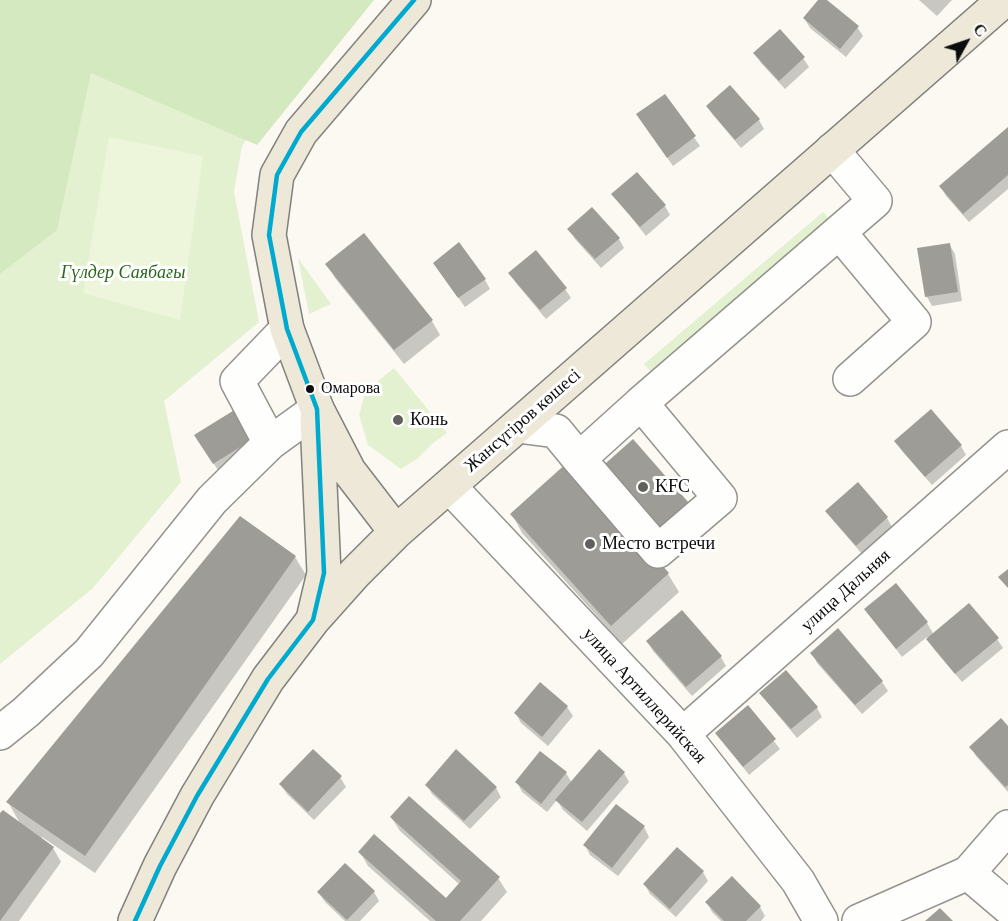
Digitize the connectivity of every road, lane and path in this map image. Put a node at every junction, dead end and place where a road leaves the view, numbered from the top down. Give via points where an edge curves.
1 (414, 0) edge
2 (1004, 0) edge
3 (832, 150) junction
4 (839, 232) junction
5 (287, 329) junction
6 (850, 379) dead end
7 (641, 403) junction
8 (316, 409) junction
9 (518, 426) junction
10 (270, 443) junction
11 (1008, 447) edge
12 (579, 459) junction
13 (449, 486) junction
14 (396, 532) junction
15 (313, 620) junction
16 (0, 733) edge
17 (683, 734) junction
18 (1008, 827) edge
19 (968, 873) junction
20 (1008, 907) edge
21 (135, 921) edge
22 (821, 921) edge
23 (859, 921) edge

1 - 5 main road via 301,132 277,175 269,235
2 - 3 main road, Жансүгіров көшесі
3 - 4 street via 875,201
3 - 9 main road, Жансүгіров көшесі
4 - 6 street via 914,322
4 - 7 street
5 - 8 main road
5 - 10 street via 237,381
7 - 12 street
7 - 12 street via 720,498 658,551
8 - 10 street
8 - 14 main road via 349,471
8 - 15 main road via 324,573
9 - 12 street via 556,431
9 - 13 main road, Жансүгіров көшесі
10 - 16 street via 212,500 89,653
11 - 17 street, улица Дальняя
13 - 14 main road, Жансүгіров көшесі
13 - 17 street, улица Артиллерийская
14 - 15 main road, Жансүгіров көшесі
15 - 21 main road, Жансүгіров көшесі via 268,679 197,796
17 - 22 street, улица Артиллерийская via 798,881
18 - 19 street
19 - 20 street
19 - 23 street

